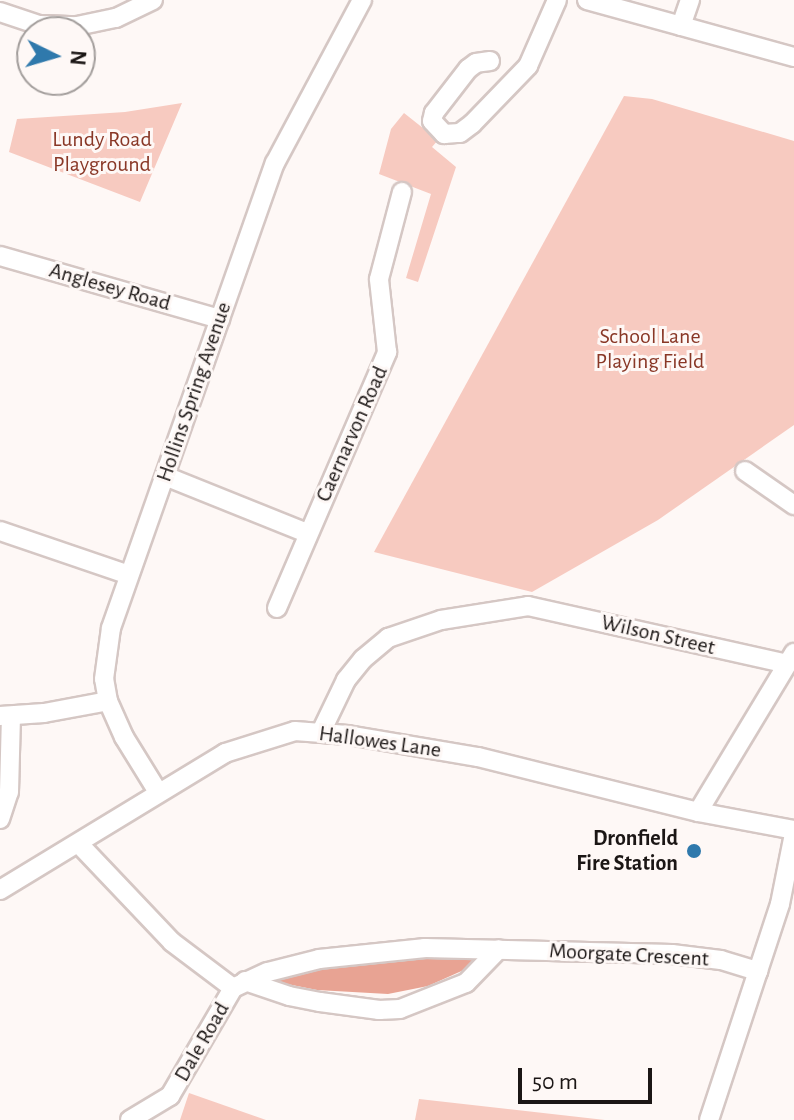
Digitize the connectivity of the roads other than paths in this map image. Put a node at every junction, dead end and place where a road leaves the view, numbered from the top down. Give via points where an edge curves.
1 (153, 0) edge
2 (362, 0) edge
3 (557, 0) edge
4 (587, 0) edge
5 (690, 0) edge
6 (0, 12) edge
7 (681, 26) junction
8 (794, 57) edge
9 (490, 61) dead end
10 (402, 192) dead end
11 (0, 256) edge
12 (220, 319) junction
13 (745, 471) dead end
14 (165, 476) junction
15 (794, 505) edge
16 (0, 531) edge
17 (307, 533) junction
18 (129, 575) junction
19 (277, 608) dead end
20 (791, 658) edge
21 (108, 701) junction
22 (6, 716) edge
23 (321, 732) junction
24 (158, 792) junction
25 (698, 812) junction
26 (0, 819) edge
27 (794, 832) edge
28 (79, 844) junction
29 (0, 890) edge
30 (499, 949) junction
31 (758, 971) junction
32 (239, 984) junction
33 (712, 1118) edge
34 (130, 1120) edge

1 - 6 street via 116,18 60,27
2 - 12 street, Hollins Spring Avenue via 275,163
3 - 9 street via 528,66 472,124 460,133 444,134 432,121 434,113 468,69
4 - 7 street
5 - 7 street
7 - 8 street
10 - 17 street, Caernarvon Road via 379,279 387,352
11 - 12 street, Anglesey Road
12 - 14 street, Hollins Spring Avenue
13 - 15 street
14 - 17 street
14 - 18 street, Hollins Spring Avenue
16 - 18 street
17 - 19 street, Caernarvon Road
18 - 21 street, Hollins Spring Avenue via 105,654
20 - 23 street, Wilson Street via 528,606 441,620 388,638 346,680
20 - 25 street
21 - 22 street
21 - 24 street, Hollins Spring Avenue
22 - 26 street via 9,792
23 - 24 street, Hallowes Lane via 295,731 262,739 225,753
23 - 25 street, Hallowes Lane via 504,763
24 - 28 street, Hallowes Lane
25 - 27 street, Hallowes Lane
27 - 31 street via 780,904
28 - 29 street, Hallowes Lane
28 - 32 street via 172,942
30 - 31 street, Moorgate Crescent via 672,954
30 - 32 street, Moorgate Crescent via 425,948 319,959
30 - 32 street via 466,983 400,1009 304,999
31 - 33 street
32 - 34 street, Dale Road via 170,1096

